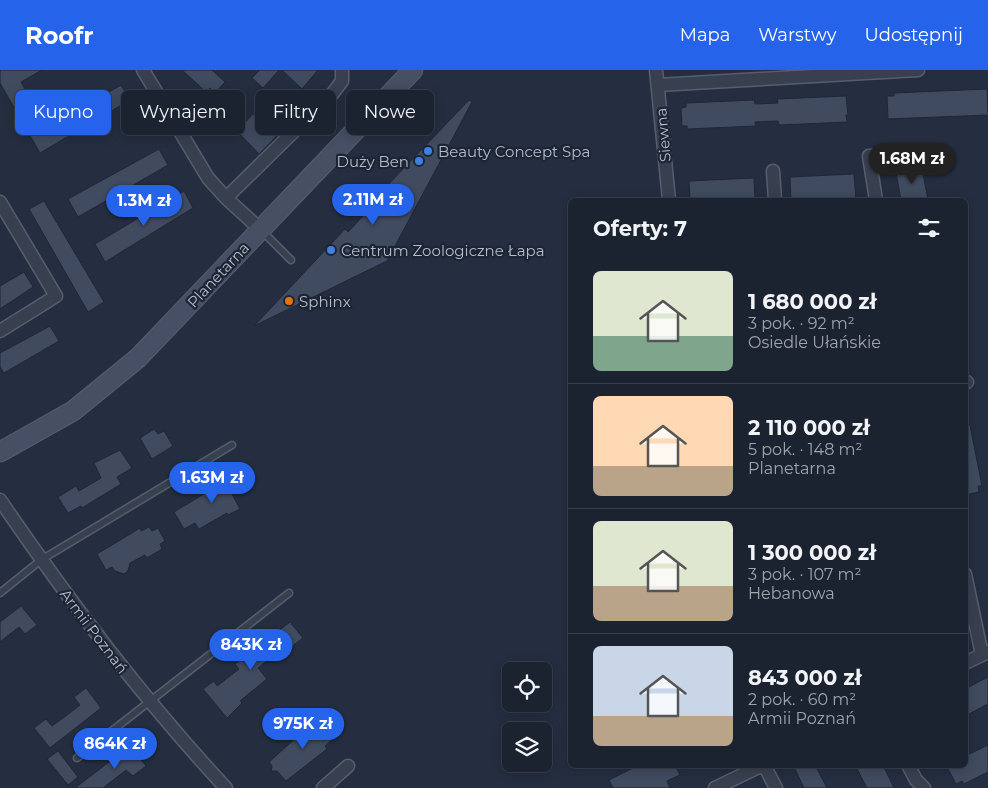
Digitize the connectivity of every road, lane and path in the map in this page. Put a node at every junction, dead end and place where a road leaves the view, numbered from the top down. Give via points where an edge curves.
1 (143, 70) edge
2 (413, 70) edge
3 (656, 70) edge
4 (918, 70) edge
5 (342, 73) edge
6 (658, 85) junction
7 (900, 154) dead end
8 (773, 171) dead end
9 (226, 198) junction
10 (669, 198) edge
11 (775, 198) edge
12 (876, 198) edge
13 (0, 202) edge
14 (261, 230) junction
15 (291, 260) dead end
16 (0, 331) edge
17 (232, 445) dead end
18 (0, 452) edge
19 (0, 500) edge
20 (41, 560) junction
21 (968, 586) edge
22 (0, 593) edge
23 (289, 593) dead end
24 (985, 653) edge
25 (968, 662) edge
26 (148, 702) junction
27 (77, 758) dead end
28 (348, 766) dead end
29 (758, 768) edge
30 (766, 768) edge
31 (910, 768) edge
32 (226, 788) edge
33 (323, 788) edge
34 (715, 788) edge
35 (776, 788) edge
36 (924, 788) edge

1 - 9 street via 202,170
2 - 14 street, Planetarna
3 - 6 street, Siewna
4 - 6 street
5 - 9 street via 332,93
6 - 10 street, Siewna
7 - 12 street via 869,156
8 - 11 street
9 - 14 street
13 - 16 street via 56,296
14 - 15 lane
14 - 18 street, Planetarna via 160,337 103,389 58,420
17 - 20 lane
19 - 20 street, Armii Poznań
20 - 22 lane
20 - 26 street, Armii Poznań
21 - 24 street
23 - 26 lane
24 - 25 street
26 - 27 lane
26 - 32 street, Armii Poznań
28 - 33 street
29 - 34 street
30 - 35 street
31 - 36 street

